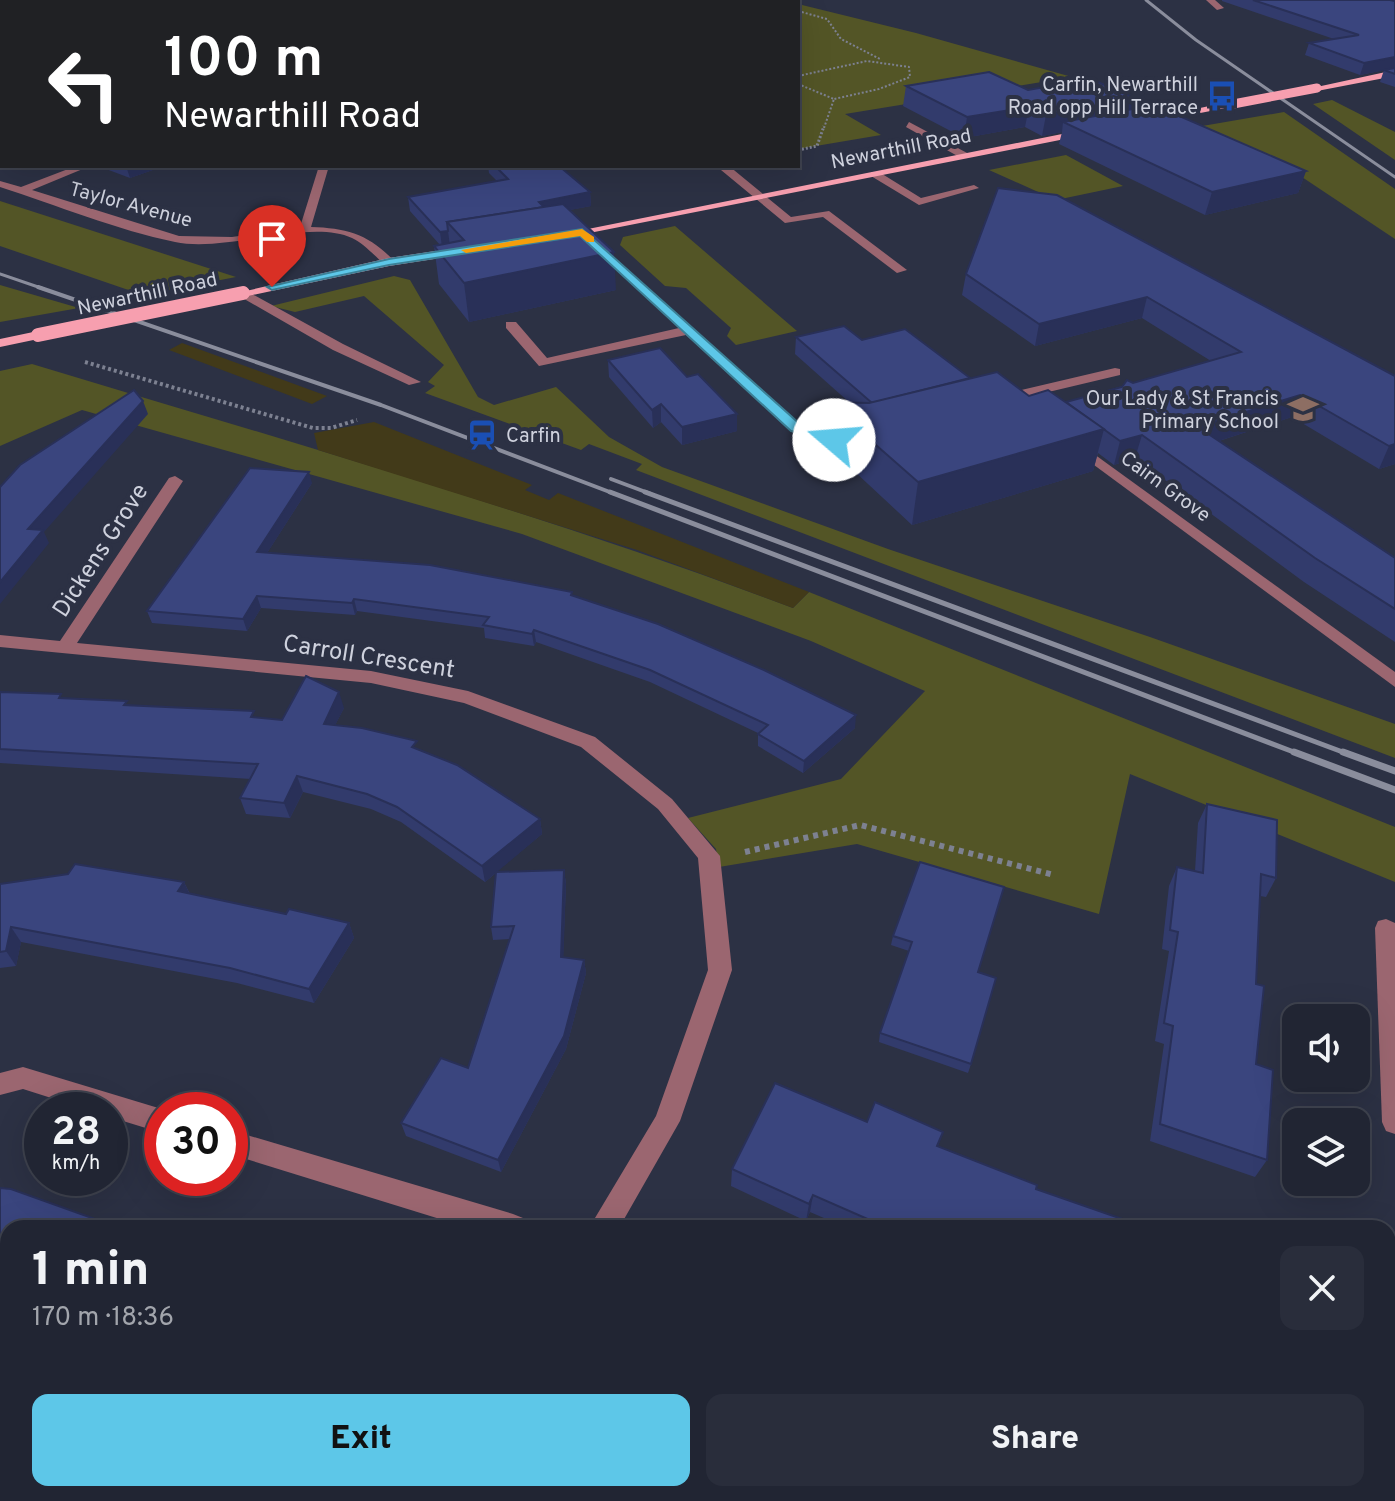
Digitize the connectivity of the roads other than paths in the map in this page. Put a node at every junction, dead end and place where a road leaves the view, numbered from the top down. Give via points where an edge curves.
1 (1210, 0) edge
2 (1220, 8) dead end
3 (1395, 73) edge
4 (1139, 122) edge
5 (909, 125) edge
6 (1094, 131) edge
7 (965, 156) junction
8 (80, 168) edge
9 (323, 168) edge
10 (725, 168) edge
11 (875, 174) junction
12 (0, 184) edge
13 (974, 188) dead end
14 (20, 191) junction
15 (759, 197) junction
16 (305, 229) junction
17 (582, 232) junction
18 (553, 237) edge
19 (478, 248) edge
20 (389, 262) junction
21 (901, 270) dead end
22 (243, 293) junction
23 (511, 325) edge
24 (689, 330) junction
25 (0, 343) edge
26 (1115, 372) dead end
27 (414, 382) dead end
28 (993, 405) edge
29 (1061, 434) edge
30 (858, 441) edge
31 (175, 481) dead end
32 (0, 641) edge
33 (66, 646) junction
34 (1395, 681) edge
35 (1386, 928) dead end
36 (1394, 1068) edge
37 (0, 1084) edge
38 (144, 1115) edge
39 (1395, 1122) edge
40 (248, 1147) edge
41 (487, 1220) edge
42 (608, 1220) edge

1 - 2 street
3 - 4 main road, bridge
5 - 7 street
6 - 7 main road, Newarthill Road
7 - 11 main road, Newarthill Road
8 - 14 street
9 - 16 street
10 - 15 street
11 - 13 street via 919,202
11 - 15 main road, Newarthill Road
12 - 14 street, Taylor Avenue
14 - 16 street, Taylor Avenue via 178,239 232,240
15 - 17 main road, Newarthill Road
15 - 21 street via 789,221 825,213
16 - 20 street, Taylor Avenue via 358,236
17 - 18 main road, Newarthill Road
17 - 24 street
19 - 20 main road, Newarthill Road
20 - 22 main road, Newarthill Road
22 - 25 main road, Newarthill Road, bridge
22 - 27 street via 338,347
23 - 24 street via 544,363
24 - 30 street via 796,428
26 - 28 street via 1013,396 1017,408
29 - 34 street, Cairn Grove
31 - 33 street, Dickens Grove
32 - 33 street, Carroll Crescent
33 - 42 street, Carroll Crescent via 371,677 468,697 588,742 665,804 709,856 720,970 667,1121
35 - 36 street
36 - 39 street
37 - 38 street via 23,1078
40 - 41 street

